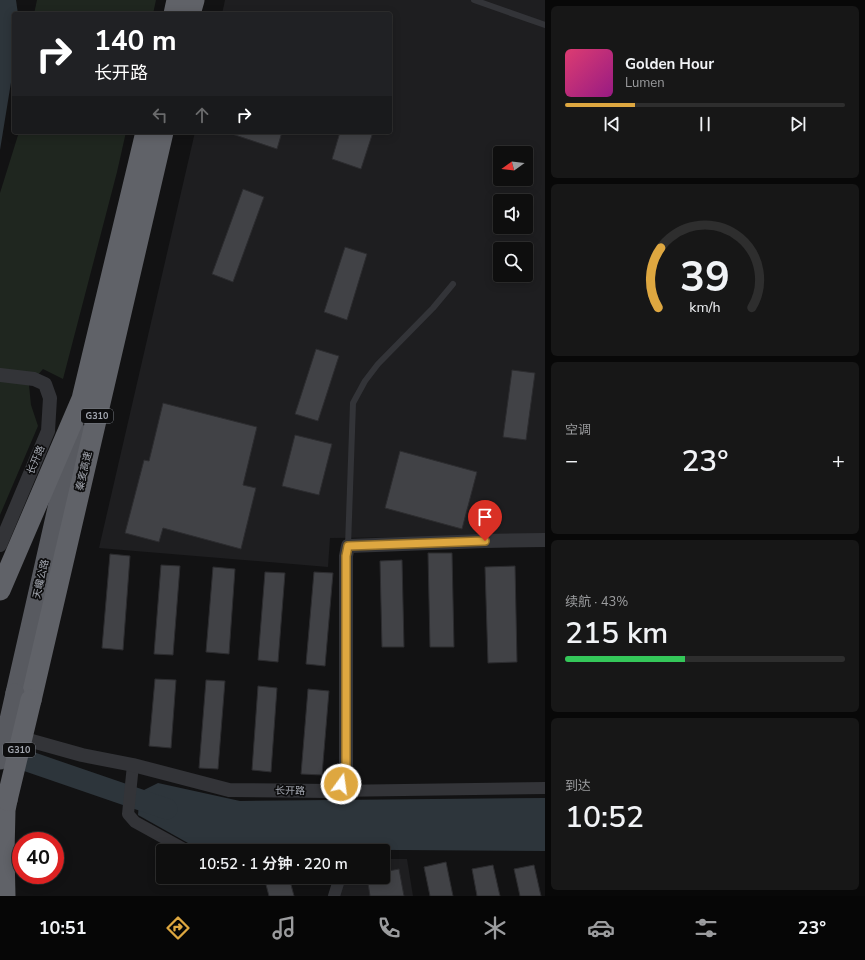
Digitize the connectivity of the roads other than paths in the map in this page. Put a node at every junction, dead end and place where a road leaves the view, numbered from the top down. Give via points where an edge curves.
1 (177, 0) edge
2 (194, 0) edge
3 (474, 0) edge
4 (174, 12) edge
5 (191, 12) edge
6 (545, 25) edge
7 (146, 134) edge
8 (163, 134) edge
9 (453, 284) dead end
10 (0, 375) edge
11 (82, 399) junction
12 (545, 540) edge
13 (0, 545) edge
14 (348, 546) junction
15 (0, 590) edge
16 (0, 732) edge
17 (0, 760) edge
18 (133, 765) junction
19 (545, 788) edge
20 (332, 791) junction
21 (4, 813) edge
22 (175, 844) edge
23 (338, 884) edge
24 (5, 896) edge
25 (334, 896) edge

1 - 4 highway
2 - 5 highway
3 - 6 lane
7 - 11 highway, G310
8 - 21 highway, 秦麦高速 / G310, bridge
9 - 14 lane via 378,364 353,403
10 - 13 street, 长开路 via 34,379 45,384 50,398 48,431
11 - 15 highway
11 - 17 highway, 天巉公路 / G310, bridge
12 - 14 street
14 - 20 street via 346,768 341,784
16 - 18 street, 长开路 via 82,755
18 - 20 street, 长开路 via 229,790
18 - 22 street via 128,814 135,822
19 - 20 street
21 - 24 highway, 秦麦高速
23 - 25 street

